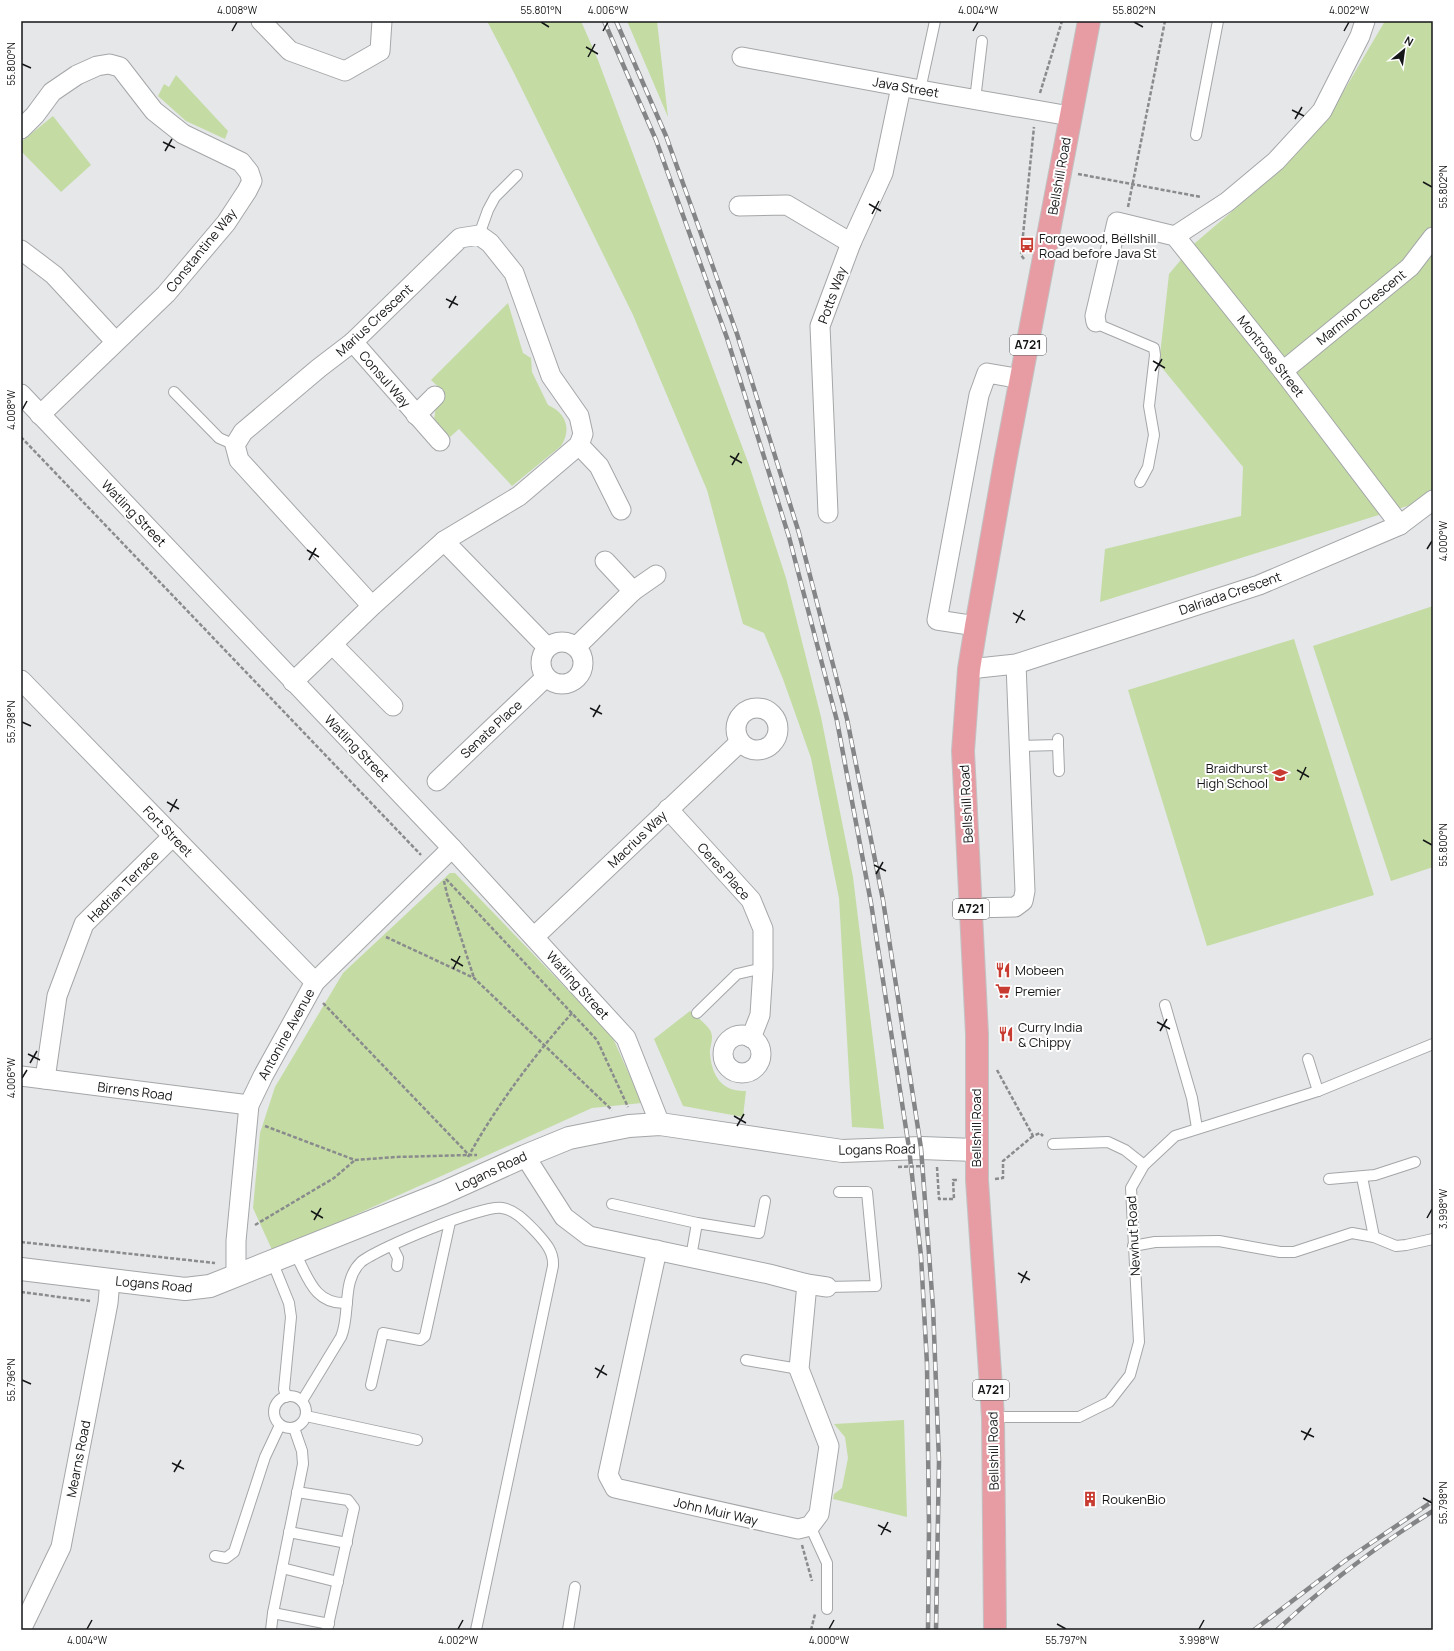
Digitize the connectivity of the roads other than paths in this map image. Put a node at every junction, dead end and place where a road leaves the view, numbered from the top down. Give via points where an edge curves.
1 (261, 21) edge
2 (382, 21) edge
3 (935, 21) edge
4 (1089, 21) edge
5 (1218, 21) edge
6 (1365, 21) edge
7 (982, 41) dead end
8 (742, 57) dead end
9 (901, 87) junction
10 (920, 90) junction
11 (975, 100) junction
12 (1070, 116) junction
13 (21, 129) edge
14 (1196, 135) dead end
15 (517, 175) dead end
16 (739, 206) dead end
17 (479, 235) junction
18 (1175, 236) junction
19 (1433, 237) edge
20 (851, 243) junction
21 (21, 250) edge
22 (1096, 322) joint
23 (115, 341) junction
24 (354, 342) junction
25 (1283, 371) junction
26 (1022, 379) junction
27 (174, 392) dead end
28 (21, 394) edge
29 (436, 396) dead end
30 (40, 415) junction
31 (416, 415) junction
32 (440, 441) dead end
33 (235, 445) junction
34 (579, 445) junction
35 (1140, 482) dead end
36 (1430, 507) edge
37 (621, 510) dead end
38 (828, 513) dead end
39 (1400, 525) junction
40 (444, 541) junction
41 (604, 561) dead end
42 (656, 575) dead end
43 (633, 591) junction
44 (372, 606) junction
45 (976, 626) junction
46 (333, 645) junction
47 (548, 647) junction
48 (576, 647) junction
49 (1016, 664) junction
50 (969, 669) junction
51 (546, 678) junction
52 (21, 680) edge
53 (293, 682) junction
54 (392, 706) dead end
55 (740, 742) dead end
56 (1019, 746) junction
57 (1059, 771) dead end
58 (437, 781) dead end
59 (668, 809) junction
60 (173, 836) junction
61 (452, 848) junction
62 (971, 908) junction
63 (534, 937) junction
64 (763, 968) junction
65 (313, 986) junction
66 (1165, 1005) dead end
67 (697, 1013) dead end
68 (751, 1038) dead end
69 (1433, 1044) edge
70 (1308, 1059) dead end
71 (21, 1076) edge
72 (45, 1079) junction
73 (1318, 1091) junction
74 (248, 1113) junction
75 (660, 1124) junction
76 (1197, 1128) junction
77 (1053, 1144) road end
78 (975, 1150) junction
79 (525, 1156) junction
80 (1415, 1162) dead end
81 (1144, 1165) junction
82 (1362, 1177) junction
83 (1329, 1179) dead end
84 (839, 1192) dead end
85 (765, 1201) dead end
86 (612, 1204) dead end
87 (450, 1222) junction
88 (698, 1223) junction
89 (1374, 1237) junction
90 (1433, 1239) edge
91 (392, 1246) junction
92 (1133, 1246) junction
93 (657, 1250) junction
94 (295, 1253) junction
95 (691, 1257) junction
96 (272, 1261) junction
97 (397, 1266) dead end
98 (21, 1269) edge
99 (236, 1270) junction
100 (110, 1280) junction
101 (807, 1284) junction
102 (827, 1287) joint
103 (347, 1303) junction
104 (746, 1360) dead end
105 (799, 1369) junction
106 (371, 1385) dead end
107 (286, 1397) junction
108 (302, 1401) junction
109 (306, 1416) junction
110 (993, 1417) junction
111 (280, 1425) junction
112 (294, 1428) junction
113 (418, 1440) dead end
114 (297, 1492) junction
115 (804, 1527) junction
116 (289, 1532) junction
117 (347, 1543) junction
118 (215, 1556) dead end
119 (282, 1568) junction
120 (338, 1582) junction
121 (575, 1588) dead end
122 (827, 1609) dead end
123 (273, 1613) junction
124 (328, 1627) edge
125 (21, 1630) edge
126 (271, 1630) edge
127 (476, 1630) edge
128 (568, 1630) edge
129 (995, 1630) edge

1 - 2 street via 290,51 345,71 380,51
3 - 10 lane
4 - 12 main road, Bellshill Road / A721
5 - 14 lane
6 - 18 street via 1322,111 1276,161 1227,202
7 - 11 lane
8 - 9 street, Java Street
9 - 10 street, Java Street
9 - 20 street, Potts Way via 883,173
10 - 11 street, Java Street
11 - 12 street, Java Street
12 - 26 main road, Bellshill Road / A721
13 - 23 street, Constantine Way via 35,116 52,92 77,75 97,66 109,64 120,67 154,111 183,134 241,162 249,172 252,181 226,224 166,294
15 - 17 lane via 494,197
16 - 20 street via 788,205
17 - 24 street, Marius Crescent via 460,238
17 - 34 street via 490,243 514,273 551,376 578,416 583,434
18 - 22 street via 1121,223 1095,316
18 - 25 street, Montrose Street
19 - 25 street, Marmion Crescent via 1410,267
20 - 38 street, Potts Way via 820,326
21 - 23 street via 54,275
22 - 35 lane via 1154,348 1149,406 1154,435 1148,467
23 - 30 street, Constantine Way
24 - 31 street, Consul Way
24 - 33 street, Marius Crescent via 243,432
25 - 39 street, Montrose Street
26 - 45 main road, Bellshill Road / A721
26 - 45 street via 987,373 976,410 937,620
27 - 33 lane via 219,438
28 - 30 street, Watling Street
29 - 31 street, Consul Way
30 - 53 street, Watling Street
31 - 32 street, Consul Way
33 - 44 street via 239,460
34 - 37 street via 600,466
34 - 40 street via 519,496
36 - 39 street, Dalriada Crescent
39 - 49 street, Dalriada Crescent via 1259,585
40 - 44 street
40 - 47 street
41 - 43 street
42 - 43 street
43 - 48 street
44 - 46 street
45 - 50 main road, Bellshill Road / A721
46 - 53 street
46 - 54 street
47 - 48 street via 565,642
47 - 51 street via 540,659
48 - 51 street via 581,653 583,666 577,679 571,683 558,684
49 - 50 street, Dalriada Crescent
49 - 56 street
50 - 62 main road, Bellshill Road / A721 via 963,751
51 - 58 street, Senate Place
52 - 60 street, Fort Street
53 - 61 street, Watling Street
55 - 59 street, Macrius Way
56 - 57 lane via 1058,742
56 - 62 street via 1026,891 1023,901 1015,907
59 - 63 street, Macrius Way
59 - 64 street, Ceres Place via 751,900 763,928
60 - 65 street, Fort Street
60 - 72 street, Hadrian Terrace via 84,924 57,996
61 - 63 street, Watling Street
61 - 65 street, Antonine Avenue
62 - 78 main road, Bellshill Road / A721 via 977,1034
63 - 75 street, Watling Street via 626,1038
64 - 67 lane via 737,974
64 - 68 street, Ceres Place via 760,1015
65 - 74 street, Antonine Avenue
66 - 76 lane via 1192,1098
69 - 73 lane, Newhut Road
70 - 73 lane
71 - 72 street, Birrens Road
72 - 74 street, Birrens Road
73 - 76 lane, Newhut Road
74 - 99 street, Antonine Avenue via 236,1241
75 - 78 street, Logans Road via 842,1151 921,1148
75 - 79 street, Logans Road via 629,1126 569,1138
76 - 81 lane, Newhut Road via 1175,1136
77 - 81 lane via 1108,1142 1125,1150
78 - 110 main road, Bellshill Road / A721
79 - 93 street via 564,1217 589,1236
79 - 94 street, Logans Road via 444,1193
80 - 82 lane via 1375,1176
81 - 92 lane, Newhut Road via 1131,1188
82 - 83 lane
82 - 89 lane
84 - 102 lane via 867,1192 876,1286
85 - 88 lane via 758,1233
86 - 88 lane
87 - 91 lane
87 - 106 lane via 425,1336 420,1340 383,1332
87 - 127 lane via 484,1210 507,1209 529,1224 549,1247 553,1257
88 - 95 lane
89 - 90 lane via 1396,1246
89 - 92 lane via 1352,1232 1294,1252 1280,1252 1219,1241 1155,1242
91 - 97 lane via 398,1258
91 - 103 lane via 361,1262 350,1283
92 - 110 lane, Newhut Road via 1139,1342 1130,1375 1109,1402 1079,1417
93 - 95 street
93 - 115 street, John Muir Way via 608,1475 615,1488
94 - 96 street, Logans Road
94 - 103 lane via 320,1296 332,1303
95 - 101 street
96 - 99 street, Logans Road
96 - 107 lane via 289,1303 291,1317 284,1389
98 - 100 street, Logans Road
99 - 100 street, Logans Road via 210,1286 185,1289
100 - 125 street, Mearns Road via 108,1303 61,1547
101 - 102 street
101 - 105 street
103 - 108 lane via 342,1337
104 - 105 lane
105 - 115 street via 829,1446 819,1514
107 - 108 lane via 292,1396
107 - 111 lane via 278,1401 274,1411 276,1421
108 - 109 lane
109 - 112 lane via 299,1426
109 - 113 lane
110 - 129 main road, Bellshill Road / A721
111 - 112 lane
111 - 118 lane via 265,1457 234,1552 226,1558
112 - 114 lane via 302,1451 303,1464
114 - 116 lane
114 - 117 lane via 348,1500 352,1503 354,1508
115 - 122 lane via 827,1563
116 - 117 lane
116 - 119 lane
117 - 120 lane
119 - 120 lane
119 - 123 lane
120 - 124 lane
121 - 128 lane
123 - 124 lane
123 - 126 lane

